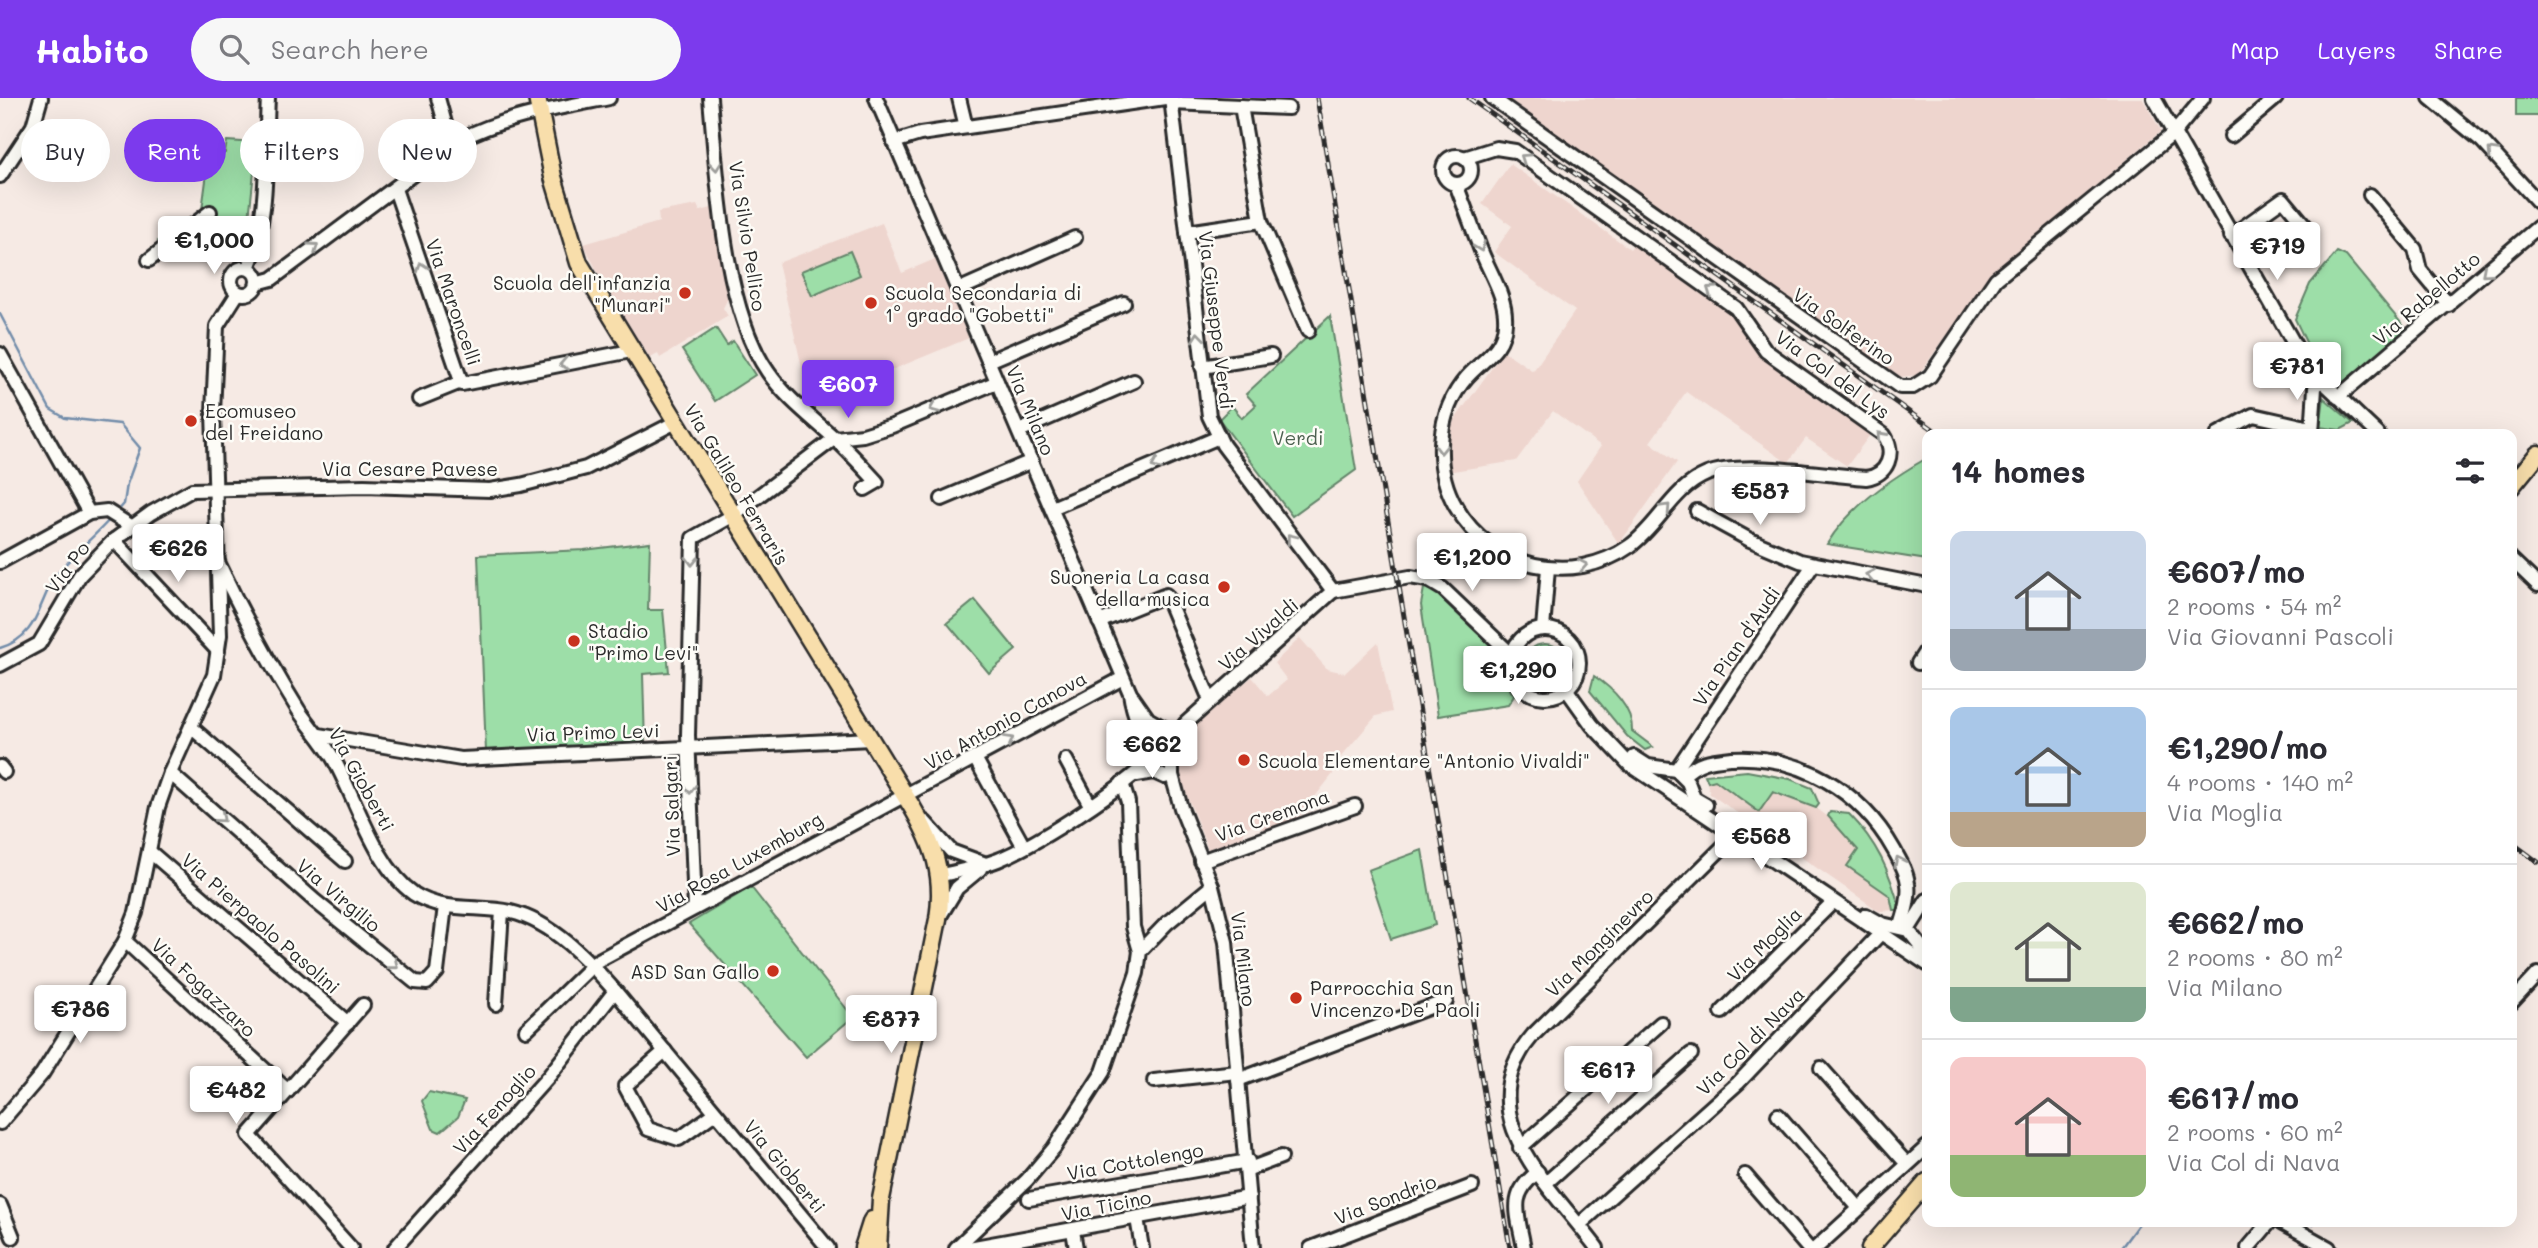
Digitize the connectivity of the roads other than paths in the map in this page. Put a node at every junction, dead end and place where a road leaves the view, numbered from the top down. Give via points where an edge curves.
1 (41, 98) edge
2 (268, 98) edge
3 (438, 98) edge
4 (609, 98) edge
5 (710, 98) edge
6 (876, 98) edge
7 (959, 98) edge
8 (1063, 98) edge
9 (1492, 98) edge
10 (2154, 98) edge
11 (2203, 98) edge
12 (2276, 98) edge
13 (2430, 98) edge
14 (1169, 100) edge
15 (1235, 103) edge
16 (538, 105) edge
17 (1287, 108) dead end
18 (1065, 112) junction
19 (444, 119) edge
20 (966, 127) junction
21 (477, 131) edge
22 (2174, 133) junction
23 (2231, 136) dead end
24 (894, 142) junction
25 (1464, 158) junction
26 (0, 176) edge
27 (404, 182) edge
28 (1456, 184) junction
29 (395, 189) junction
30 (2370, 195) dead end
31 (2538, 202) edge
32 (210, 212) dead end
33 (1261, 221) junction
34 (2538, 227) edge
35 (2307, 228) dead end
36 (1187, 232) junction
37 (2231, 236) junction
38 (1076, 238) dead end
39 (149, 260) dead end
40 (248, 268) junction
41 (257, 283) junction
42 (958, 289) junction
43 (238, 293) junction
44 (1124, 303) dead end
45 (2449, 305) junction
46 (1308, 331) dead end
47 (631, 351) junction
48 (0, 354) edge
49 (1271, 356) dead end
50 (989, 361) junction
51 (1202, 367) junction
52 (2320, 379) junction
53 (1134, 380) dead end
54 (461, 382) junction
55 (997, 382) junction
56 (2338, 397) junction
57 (419, 399) dead end
58 (676, 422) junction
59 (2227, 429) edge
60 (2304, 429) edge
61 (2311, 429) edge
62 (2373, 429) edge
63 (1019, 431) junction
64 (1219, 437) junction
65 (835, 438) junction
66 (2538, 453) edge
67 (1032, 461) junction
68 (2517, 472) edge
69 (2517, 479) edge
70 (865, 489) dead end
71 (214, 492) junction
72 (942, 499) dead end
73 (1052, 508) junction
74 (1696, 511) dead end
75 (89, 513) junction
76 (732, 516) junction
77 (131, 526) junction
78 (114, 540) junction
79 (0, 562) edge
80 (218, 562) junction
81 (1813, 565) junction
82 (2517, 565) edge
83 (1548, 568) junction
84 (1922, 585) edge
85 (2538, 585) edge
86 (1333, 591) junction
87 (1099, 622) junction
88 (1542, 629) junction
89 (218, 651) junction
90 (1512, 655) junction
91 (1922, 657) edge
92 (1918, 663) dead end
93 (0, 665) edge
94 (1123, 678) junction
95 (1567, 690) junction
96 (1130, 693) junction
97 (1208, 701) junction
98 (191, 727) junction
99 (1164, 728) junction
100 (319, 735) junction
101 (871, 739) junction
102 (688, 747) junction
103 (1175, 747) junction
104 (1692, 748) junction
105 (1152, 751) junction
106 (1618, 755) junction
107 (975, 758) junction
108 (1066, 760) dead end
109 (1708, 760) junction
110 (170, 773) junction
111 (1680, 773) junction
112 (1165, 777) junction
113 (1124, 781) junction
114 (909, 802) junction
115 (1090, 805) junction
116 (1354, 806) dead end
117 (1181, 808) junction
118 (1721, 825) junction
119 (1736, 834) junction
120 (1024, 847) junction
121 (149, 851) junction
122 (1202, 860) junction
123 (345, 861) dead end
124 (986, 864) junction
125 (941, 875) junction
126 (1805, 883) junction
127 (1212, 887) junction
128 (1833, 902) junction
129 (445, 906) junction
130 (1922, 906) edge
131 (695, 908) junction
132 (502, 911) junction
133 (938, 919) junction
134 (1904, 928) junction
135 (1880, 934) junction
136 (125, 940) junction
137 (1922, 943) edge
138 (1140, 951) junction
139 (1922, 961) edge
140 (592, 965) junction
141 (2538, 974) edge
142 (615, 991) junction
143 (2517, 997) edge
144 (1446, 1001) dead end
145 (496, 1004) dead end
146 (363, 1005) dead end
147 (1722, 1012) dead end
148 (348, 1023) junction
149 (1661, 1023) dead end
150 (526, 1030) dead end
151 (665, 1051) junction
152 (1691, 1054) dead end
153 (1821, 1068) dead end
154 (1238, 1076) junction
155 (1154, 1081) dead end
156 (288, 1091) junction
157 (715, 1113) junction
158 (1778, 1115) dead end
159 (0, 1123) edge
160 (1520, 1148) junction
161 (1922, 1150) edge
162 (1280, 1157) dead end
163 (1907, 1164) junction
164 (1248, 1165) junction
165 (1538, 1172) junction
166 (1745, 1175) dead end
167 (1547, 1182) junction
168 (1472, 1186) dead end
169 (1922, 1188) edge
170 (1249, 1197) junction
171 (881, 1199) junction
172 (1029, 1199) dead end
173 (1922, 1201) edge
174 (0, 1205) edge
175 (1859, 1208) junction
176 (1137, 1219) junction
177 (1579, 1224) junction
178 (2266, 1227) edge
179 (2303, 1227) edge
180 (1073, 1231) junction
181 (13, 1237) dead end
182 (829, 1247) edge
183 (351, 1248) edge
184 (395, 1248) edge
185 (863, 1248) edge
186 (878, 1248) edge
187 (956, 1248) edge
188 (970, 1248) edge
189 (1076, 1248) edge
190 (1142, 1248) edge
191 (1253, 1248) edge
192 (1311, 1248) edge
193 (1524, 1248) edge
194 (1597, 1248) edge
195 (1808, 1248) edge
196 (1816, 1248) edge
197 (1870, 1248) edge
198 (1881, 1248) edge
199 (2248, 1248) edge
200 (2329, 1248) edge

1 - 26 street via 33,125
2 - 40 street via 261,213
3 - 19 street
4 - 16 street
5 -> 65 street, Via Silvio Pellico via 722,211 747,335 769,374
6 - 24 street, Via Milano
7 - 20 street
8 - 18 street
9 - 22 street, Via Solferino via 1900,387 1913,387 1930,376 1996,279
10 - 22 street
11 - 22 street
12 - 23 street
31 -> 13 street via 2482,141
14 - 15 street
14 - 18 street
14 - 36 street, Via Giuseppe Verdi
15 - 17 street
15 - 33 street
16 - 21 street
16 - 47 main road, Via Galileo Ferraris via 571,242 589,282
18 - 20 street
20 - 24 street
22 - 37 street
24 - 42 street, Via Milano
25 - 28 street via 1470,174
25 - 28 street, Via Col del Lys via 1451,157 1443,168 1445,177
83 -> 25 street, Via Col del Lys via 1580,567 1617,554 1637,540 1676,496 1706,474 1785,471 1872,477 1886,465 1890,452 1884,435 1766,351 1736,307 1515,151 1496,148
27 - 29 street
28 -> 83 street, Via Col del Lys via 1499,290 1506,322 1500,345 1463,382 1447,414 1441,450 1445,482 1462,517 1486,543 1520,561
41 -> 29 street via 272,279
54 -> 29 street, Via Maroncelli
30 - 45 street via 2415,249 2420,270
32 - 39 street
33 - 36 street
33 - 46 street
34 -> 45 street, Via Rabellotto
35 - 37 street via 2283,199
51 -> 36 street, Via Giuseppe Verdi
37 - 52 street via 2301,356
38 - 42 street
40 - 41 street via 256,274
40 - 43 street via 231,276 231,286
41 - 43 street via 252,292
42 - 50 street, Via Milano
43 - 71 street via 217,326
44 - 50 street
45 - 56 street, Via Rabellotto
47 -> 54 street, Via Maroncelli
47 - 58 main road, Via Galileo Ferraris
48 - 75 street
49 - 51 street
50 - 55 street, Via Milano
51 - 64 street, Via Giuseppe Verdi via 1209,416
52 - 56 street
52 - 61 street
53 - 63 street
54 - 57 street
55 - 63 street, Via Milano
55 -> 65 street via 892,426
56 - 62 street
58 - 71 street, Via Cesare Pavese via 586,468 490,490 364,486
58 - 76 main road, Via Galileo Ferraris
59 - 60 street via 2253,415
63 - 67 street, Via Milano
64 -> 73 street
86 -> 64 street, Via Giuseppe Verdi
65 - 70 street, Via Silvio Pellico via 877,482
65 - 76 street
66 - 68 main road
66 - 69 main road
67 - 72 street
67 - 73 street, Via Milano
71 - 77 street, Via Po via 192,490
71 - 80 street
73 - 87 street, Via Milano
74 - 81 street via 1750,540
75 - 77 street via 114,515
75 - 79 street
76 - 101 main road, Via Galileo Ferraris
76 -> 102 street, Via Salgari via 693,538
77 - 78 street, Via Po
78 - 89 street
78 - 93 street, Via Po via 75,582 39,644
80 - 89 street
80 - 100 street, Via Gioberti via 241,612 303,717
84 -> 81 street
81 - 104 street, Via Pian d'Audi
82 - 85 street
83 - 88 street
86 - 90 street via 1410,577 1428,580
86 - 97 street, Via Vivaldi
87 - 94 street, Via Milano
87 - 97 street via 1166,596
88 - 90 street via 1523,637
88 - 95 street via 1563,634 1577,650 1578,671
89 - 98 street via 214,675
90 - 95 street via 1513,676 1527,692 1547,697
91 - 92 street
94 - 96 street, Via Milano
107 -> 94 street, Via Antonio Canova
95 - 106 street, Via Moglia
96 - 99 street, Via Milano via 1148,719
96 - 105 street, Via Milano via 1133,713
97 - 99 street, Via Vivaldi
97 - 103 street, Via Vivaldi via 1185,724
98 - 110 street
98 - 123 street
99 - 103 street, Via Milano via 1173,733
99 - 105 street via 1150,734
100 - 102 street, Via Primo Levi via 461,759
100 - 129 street, Via Gioberti via 390,871 412,893
101 - 102 street, Via Primo Levi
101 - 114 main road, Via Galileo Ferraris
102 -> 131 street, Via Salgari
103 - 105 street
103 - 117 street, Via Milano via 1171,772
104 - 109 street
104 - 111 street, Via Pian d'Audi
105 - 112 street, Via Milano
105 - 113 street
106 - 111 street via 1631,755 1652,767 1670,767
106 - 118 street, Via Moglia
107 - 114 street, Via Antonio Canova
107 - 120 street
108 - 115 street
109 - 111 street
134 -> 109 street via 1909,896 1902,864 1873,819 1850,796 1793,765 1757,759
110 - 121 street via 151,829
110 -> 129 street, Via Virgilio via 415,982 427,983 437,972
111 - 118 street, Via Moglia via 1694,798 1711,809
112 - 113 street via 1154,772
112 - 117 street, Via Milano
113 - 115 street
113 - 138 street via 1133,927
114 - 124 street via 951,851
114 - 125 main road, Via Galileo Ferraris via 933,846
114 - 131 street, Via Rosa Luxemburg
115 - 120 street
116 - 122 street, Via Cremona
117 - 122 street, Via Milano
118 - 119 street, Via Moglia
119 - 126 street, Via Moglia
119 - 160 street, Via Monginevro via 1517,1056 1508,1091 1511,1128
120 - 124 street
121 - 136 street via 136,913
121 - 148 street, Via Pierpaolo Pasolini
122 - 127 street, Via Milano
124 - 125 street
124 - 133 street via 957,888
125 - 133 main road
126 - 128 street, Via Moglia
126 - 134 street, Via Moglia via 1838,895 1876,922
127 - 138 street
127 - 154 street, Via Milano via 1226,942
128 - 135 street, Via Moglia
128 - 147 street, Via Moglia
129 - 132 street, Via Gioberti
130 - 134 street
131 - 140 street, Via Rosa Luxemburg
132 - 140 street, Via Gioberti via 531,918
132 - 145 street
133 - 171 main road
134 - 137 street, Via Moglia
135 - 139 street, Via Moglia
135 - 177 street, Via Col di Nava via 1738,1083
136 - 156 street, Via Fogazzaro
136 - 159 street via 43,1074
138 - 187 street via 1137,974 1091,1094 1027,1180
140 - 142 street, Via Gioberti
140 - 150 street
141 - 143 street
142 - 151 street, Via Gioberti
142 - 184 street, Via Fenoglio via 549,1076
144 - 154 street
146 - 148 street
148 - 156 street
149 - 160 street
151 - 157 street, Via Gioberti
151 - 157 street via 625,1086 648,1129 679,1139
152 - 167 street
153 - 163 street
154 - 155 street
154 - 164 street, Via Milano
156 - 183 street via 249,1135
157 - 182 street, Via Gioberti
158 - 175 street
160 - 165 street, Via Monginevro
161 - 163 street
162 - 164 street
163 - 175 street
164 - 170 street, Via Milano
164 - 172 street, Via Cottolengo
165 - 167 street, Via Monginevro
165 - 193 street via 1516,1196
166 - 195 street
167 - 177 street, Via Monginevro
168 - 192 street, Via Sondrio
169 - 197 main road
170 - 176 street, Via Ticino
170 - 191 street, Via Milano
171 - 185 main road
171 - 186 main road
173 - 198 main road
174 - 181 street
175 - 196 street
176 - 180 street, Via Ticino
176 - 190 street
177 - 194 street, Via Monginevro
178 - 199 street
179 - 200 street
180 - 188 street, Via Ticino
180 - 189 street

